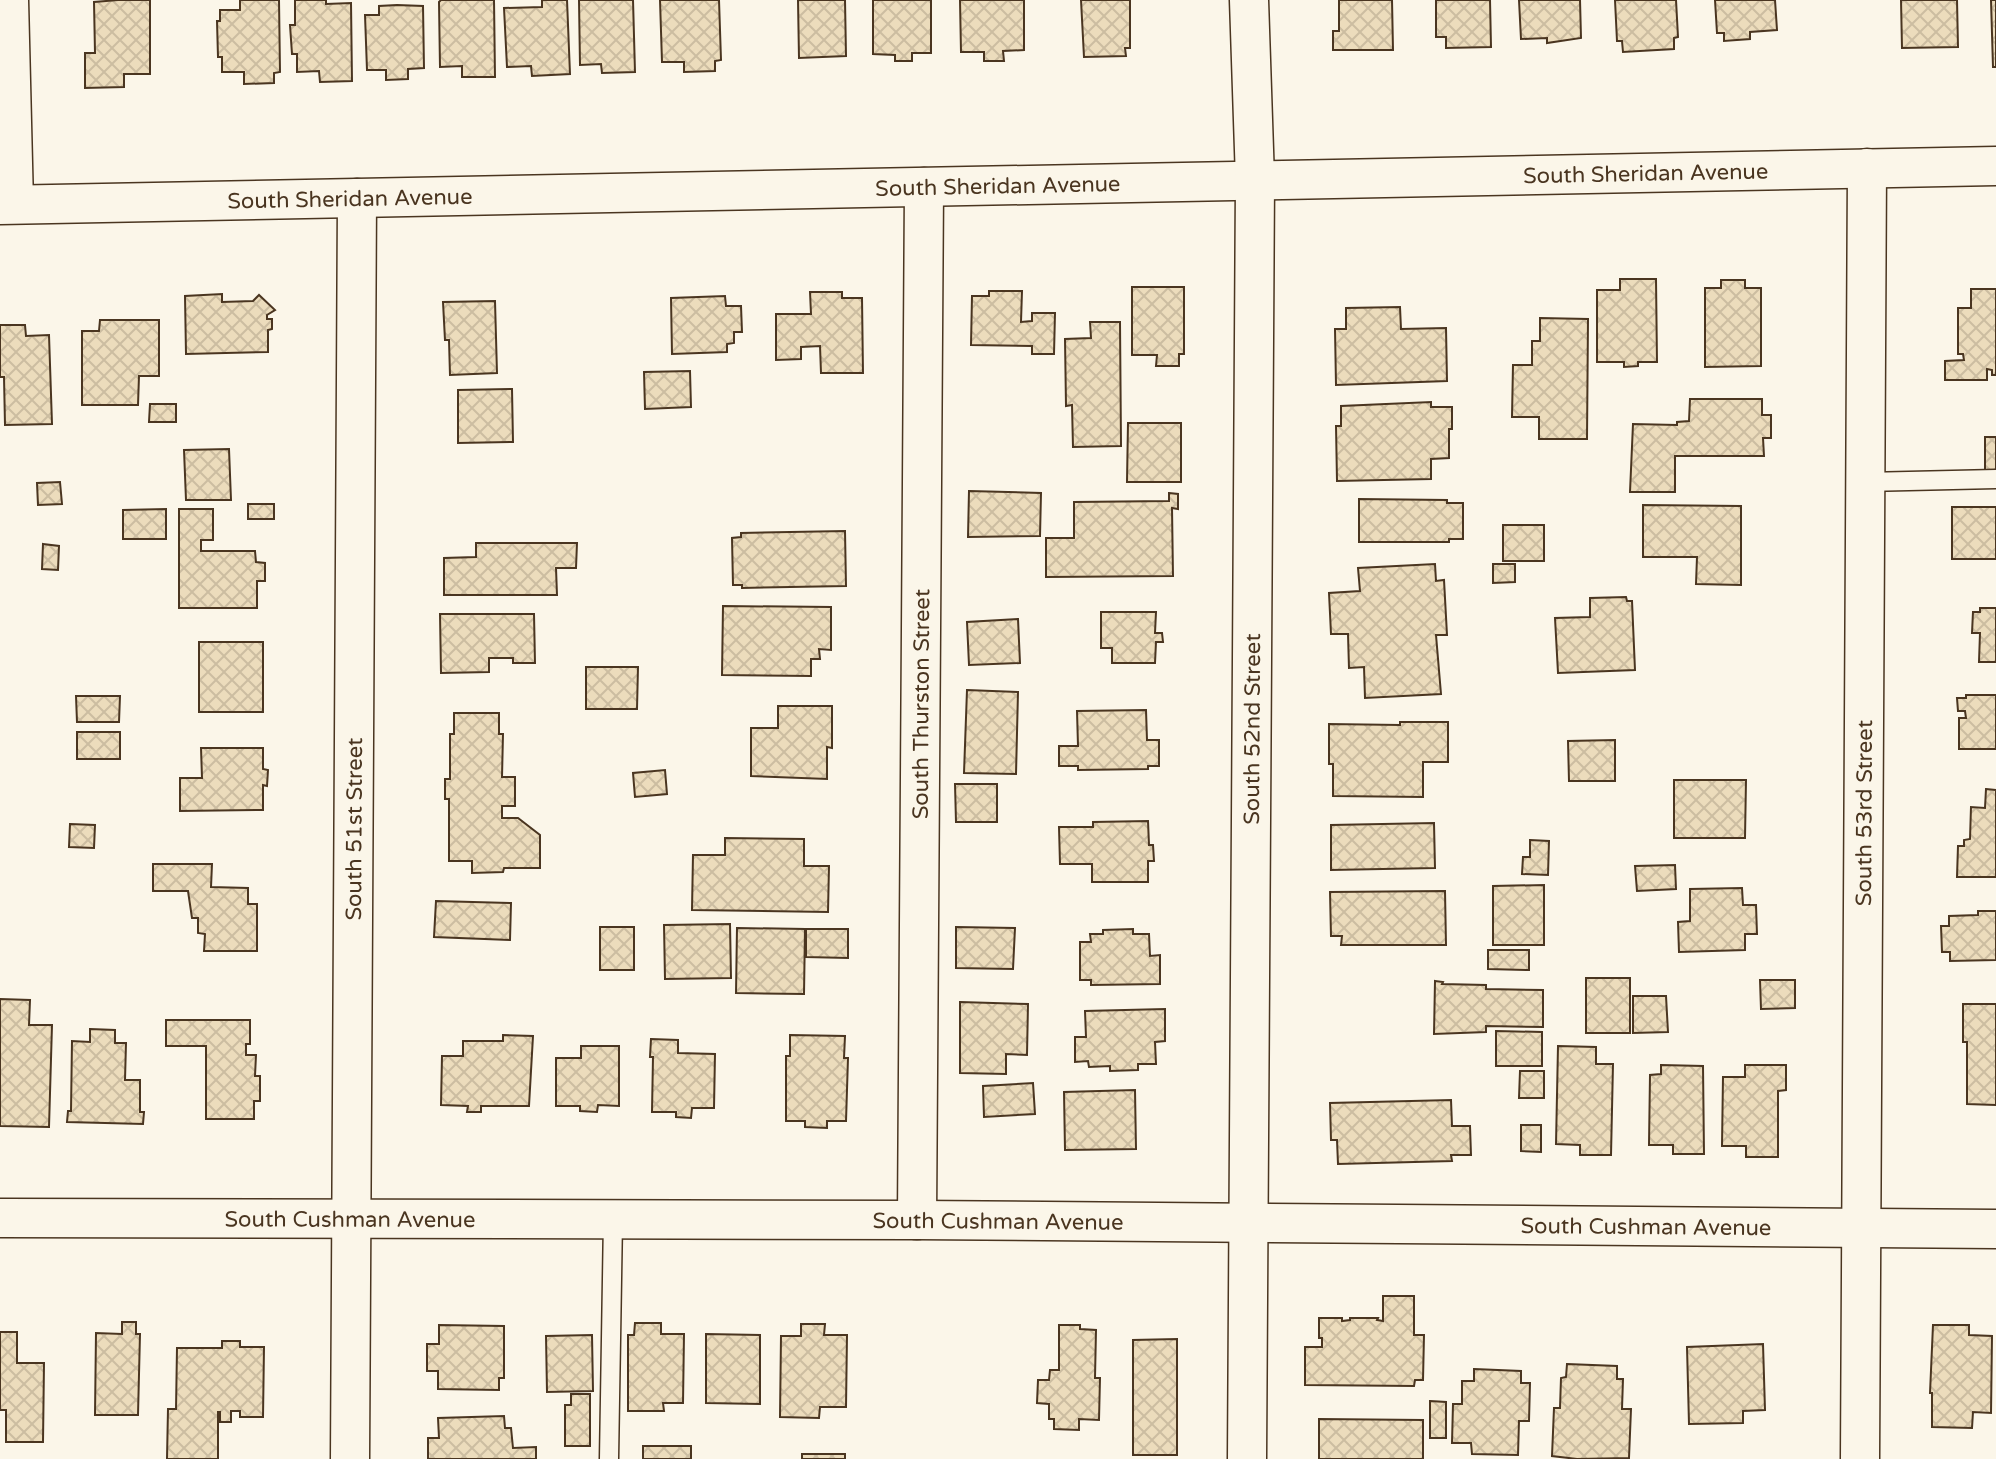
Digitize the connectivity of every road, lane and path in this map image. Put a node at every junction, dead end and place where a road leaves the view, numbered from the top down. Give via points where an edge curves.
1 (9, 0) edge
2 (1249, 0) edge
3 (1996, 166) edge
4 (1867, 168) junction
5 (1255, 180) junction
6 (924, 187) junction
7 (357, 198) junction
8 (7, 204) edge
9 (1996, 479) edge
10 (1865, 482) junction
11 (0, 1218) edge
12 (352, 1219) junction
13 (613, 1219) junction
14 (917, 1220) junction
15 (1249, 1223) junction
16 (1861, 1229) junction
17 (1996, 1229) edge
18 (350, 1459) edge
19 (609, 1459) edge
20 (1247, 1459) edge
21 (1860, 1459) edge

1 - 8 street
2 - 5 street, South 52nd Street
3 - 4 street, South Sheridan Avenue
4 - 5 street, South Sheridan Avenue
4 - 10 street, South 53rd Street
5 - 6 street, South Sheridan Avenue
5 - 15 street, South 52nd Street
6 - 7 street, South Sheridan Avenue
6 - 14 street, South Thurston Street
7 - 8 street, South Sheridan Avenue
7 - 12 street, South 51st Street
9 - 10 lane
10 - 16 street, South 53rd Street
11 - 12 street, South Cushman Avenue
12 - 13 street, South Cushman Avenue
12 - 18 street, South 51st Street
13 - 14 street, South Cushman Avenue
13 - 19 lane
14 - 15 street, South Cushman Avenue
15 - 16 street, South Cushman Avenue
15 - 20 street, South 52nd Street
16 - 17 street, South Cushman Avenue
16 - 21 street, South 53rd Street

